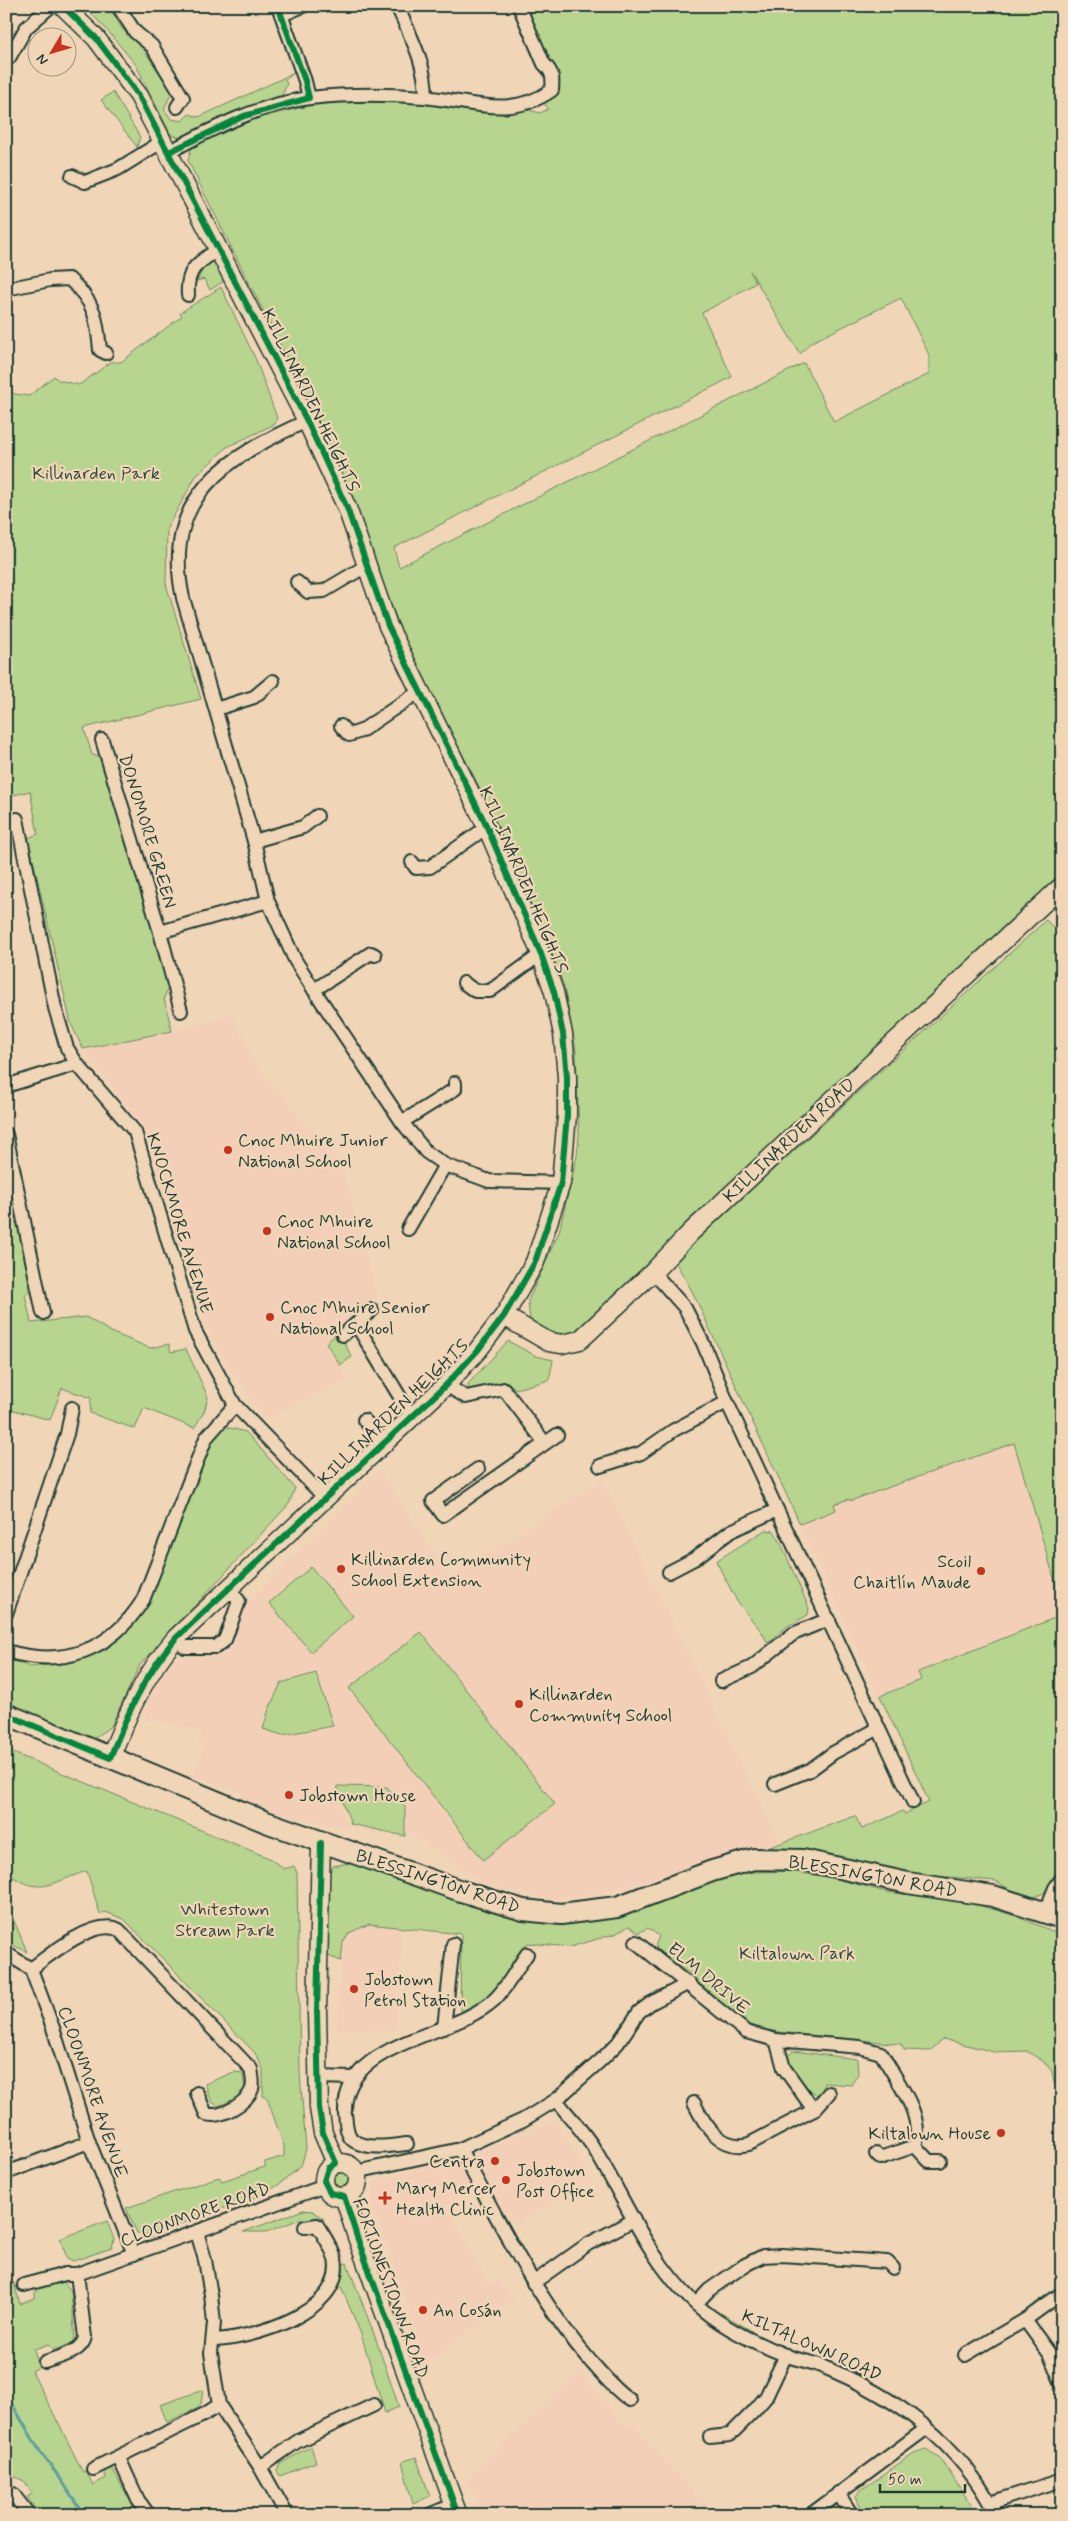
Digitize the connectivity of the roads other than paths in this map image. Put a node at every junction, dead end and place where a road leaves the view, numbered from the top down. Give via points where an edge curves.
1 (51, 6) edge
2 (63, 6) edge
3 (118, 6) edge
4 (303, 6) edge
5 (397, 6) edge
6 (518, 6) edge
7 (280, 11) edge
8 (9, 58) dead end
9 (426, 97) junction
10 (309, 98) junction
11 (177, 107) dead end
12 (166, 146) junction
13 (72, 176) dead end
14 (220, 249) junction
15 (6, 289) edge
16 (188, 295) dead end
17 (106, 353) dead end
18 (307, 421) junction
19 (366, 566) junction
20 (297, 582) dead end
21 (273, 681) dead end
22 (420, 691) junction
23 (216, 709) junction
24 (341, 726) dead end
25 (102, 740) dead end
26 (317, 816) dead end
27 (17, 819) dead end
28 (487, 827) junction
29 (254, 841) junction
30 (412, 862) dead end
31 (1062, 886) edge
32 (268, 901) junction
33 (160, 932) junction
34 (375, 954) dead end
35 (541, 954) junction
36 (464, 983) dead end
37 (314, 990) junction
38 (181, 1010) dead end
39 (77, 1064) junction
40 (455, 1083) dead end
41 (6, 1086) edge
42 (402, 1122) junction
43 (6, 1134) edge
44 (445, 1165) junction
45 (561, 1183) junction
46 (12, 1202) edge
47 (408, 1229) dead end
48 (652, 1272) junction
49 (372, 1310) dead end
50 (43, 1313) dead end
51 (504, 1316) junction
52 (356, 1324) junction
53 (343, 1335) dead end
54 (446, 1385) junction
55 (727, 1402) junction
56 (235, 1405) junction
57 (72, 1408) dead end
58 (412, 1417) junction
59 (364, 1420) dead end
60 (557, 1435) dead end
61 (385, 1442) junction
62 (545, 1443) junction
63 (600, 1466) dead end
64 (478, 1468) dead end
65 (325, 1498) junction
66 (777, 1510) junction
67 (670, 1572) dead end
68 (229, 1589) junction
69 (6, 1614) edge
70 (828, 1619) junction
71 (176, 1638) junction
72 (6, 1651) edge
73 (721, 1681) dead end
74 (6, 1714) edge
75 (879, 1728) junction
76 (110, 1758) junction
77 (775, 1784) dead end
78 (913, 1802) dead end
79 (321, 1842) junction
80 (1062, 1878) edge
81 (1053, 1915) edge
82 (636, 1942) dead end
83 (453, 1944) dead end
84 (6, 1953) edge
85 (527, 1954) dead end
86 (31, 1969) junction
87 (689, 1983) junction
88 (444, 2028) junction
89 (776, 2040) junction
90 (318, 2077) junction
91 (353, 2078) junction
92 (197, 2092) dead end
93 (830, 2093) dead end
94 (556, 2100) junction
95 (694, 2103) dead end
96 (814, 2110) junction
97 (88, 2142) junction
98 (407, 2144) dead end
99 (915, 2146) junction
100 (460, 2148) junction
101 (876, 2154) dead end
102 (940, 2161) dead end
103 (336, 2163) junction
104 (356, 2172) junction
105 (6, 2173) edge
106 (325, 2186) junction
107 (344, 2196) junction
108 (632, 2221) junction
109 (305, 2227) dead end
110 (197, 2232) junction
111 (134, 2254) junction
112 (893, 2268) dead end
113 (77, 2274) junction
114 (533, 2283) junction
115 (24, 2285) dead end
116 (1062, 2293) edge
117 (696, 2304) junction
118 (1025, 2320) junction
119 (213, 2340) junction
120 (786, 2355) junction
121 (964, 2355) dead end
122 (45, 2362) dead end
123 (1062, 2384) edge
124 (630, 2400) dead end
125 (219, 2405) junction
126 (374, 2405) dead end
127 (927, 2428) junction
128 (710, 2437) dead end
129 (119, 2458) junction
130 (260, 2467) junction
131 (93, 2469) dead end
132 (1062, 2480) edge
133 (838, 2493) junction
134 (13, 2494) dead end
135 (990, 2502) junction
136 (456, 2510) edge
137 (30, 2515) edge
138 (149, 2515) edge
139 (287, 2515) edge
140 (429, 2515) edge
141 (810, 2515) edge
142 (852, 2515) edge
143 (996, 2515) edge

1 - 8 street via 26,28
2 - 12 street, KILLINARDEN HEIGHTS via 96,38 139,96
3 - 11 street via 135,32 152,46 178,87 183,98
4 - 7 street
5 - 9 street via 422,62
6 - 9 street via 544,64 551,70 552,90 539,99 511,107
7 - 10 street
9 - 10 street
10 - 12 street via 244,116
12 - 13 street via 86,182
12 - 14 street, KILLINARDEN HEIGHTS
14 - 16 street via 198,262 190,274
14 - 18 street, KILLINARDEN HEIGHTS
15 - 17 street via 70,279 80,288 97,316 100,350
18 - 19 street, KILLINARDEN HEIGHTS via 347,508
18 - 23 street via 242,454 216,473 198,496 184,524 178,546 179,578
19 - 20 street via 324,591 308,592
19 - 22 street, KILLINARDEN HEIGHTS via 388,626
21 - 23 street via 254,697
22 - 24 street via 361,731 349,735
22 - 28 street, KILLINARDEN HEIGHTS
23 - 29 street
25 - 33 street, DONOMORE GREEN
26 - 29 street via 303,827
27 - 39 street, KNOCKMORE AVENUE via 55,1008 66,1048
28 - 30 street, KILLINARDEN HEIGHTS via 430,867 416,868
28 - 35 street, KILLINARDEN HEIGHTS
29 - 32 street
31 - 48 street, KILLINARDEN ROAD
32 - 33 street, DONOMORE GREEN
32 - 37 street via 295,960
33 - 38 street, DONOMORE GREEN
34 - 37 street
35 - 36 street, KILLINARDEN HEIGHTS via 490,990 475,991
35 - 45 street, KILLINARDEN HEIGHTS via 554,992 567,1078 568,1115
37 - 42 street
39 - 41 street
39 - 56 street, KNOCKMORE AVENUE via 135,1132 194,1331
40 - 42 street via 455,1089
42 - 44 street via 426,1152
43 - 46 street
44 - 45 street via 489,1181
44 - 47 street
45 - 51 street, KILLINARDEN HEIGHTS via 535,1262
46 - 50 street
48 - 51 street, KILLINARDEN ROAD via 580,1340 562,1344 549,1342
48 - 55 street via 684,1308 703,1343
49 - 52 street
51 - 54 street, KILLINARDEN HEIGHTS
52 - 53 street
52 - 58 street
54 - 58 street, KILLINARDEN HEIGHTS
54 - 62 street via 466,1397 504,1389
55 - 63 street via 674,1430 641,1453
55 - 66 street
56 - 65 street, KNOCKMORE AVENUE
56 - 72 street via 206,1438 143,1600 120,1630 105,1641 63,1658 31,1657
57 - 69 street via 67,1434
58 - 61 street, KILLINARDEN HEIGHTS
59 - 61 street
60 - 62 street
61 - 65 street, KILLINARDEN HEIGHTS
62 - 64 street via 443,1515 433,1501
65 - 68 street, KILLINARDEN HEIGHTS
66 - 67 street via 731,1531 694,1559
66 - 70 street
68 - 71 street, KILLINARDEN HEIGHTS
68 - 71 street via 239,1601 225,1640 216,1647 185,1647
70 - 73 street via 793,1634 752,1667
70 - 75 street
71 - 76 street, KILLINARDEN HEIGHTS via 140,1688
74 - 76 main road, BLESSINGTON ROAD
75 - 77 street via 833,1752 810,1770
75 - 78 street
76 - 79 main road, BLESSINGTON ROAD via 217,1804
79 - 81 main road, BLESSINGTON ROAD via 523,1910 561,1914 617,1907 712,1871 754,1859 803,1860 908,1883 994,1896
79 - 90 street
80 - 81 street via 1055,1888
82 - 87 street, ELM DRIVE
83 - 88 street
84 - 86 street
85 - 88 street via 494,2000 471,2016
86 - 92 street via 90,1930 105,1926 119,1930 251,2069 253,2086 248,2099 220,2113 206,2114
86 - 97 street, CLOONMORE AVENUE
87 - 89 street, ELM DRIVE via 746,2032
87 - 94 street via 639,2012 618,2043
88 - 91 street via 387,2051
89 - 96 street via 784,2068
89 - 99 street, ELM DRIVE via 860,2047 881,2053 914,2112 919,2135
90 - 91 street
90 - 103 street via 323,2133
91 - 98 street via 345,2110 350,2138 377,2148
93 - 96 street
94 - 100 street via 510,2127
94 - 108 street, KILTALOWN ROAD via 594,2148
95 - 96 street via 714,2134 730,2146 739,2147
97 - 105 street
97 - 111 street, CLOONMORE AVENUE
99 - 101 street via 880,2158
99 - 102 street via 929,2161
100 - 104 street
100 - 114 street
103 - 104 street via 346,2163
103 - 106 street via 326,2172
104 - 107 street, FORTUNESTOWN ROAD via 356,2187
106 - 107 street, FORTUNESTOWN ROAD via 330,2193
106 - 110 street, CLOONMORE ROAD
107 - 136 street, FORTUNESTOWN ROAD
108 - 114 street via 588,2244
108 - 117 street, KILTALOWN ROAD via 658,2262
109 - 119 street via 317,2225 336,2261 328,2290 307,2311 280,2326
110 - 111 street, CLOONMORE ROAD
110 - 119 street via 208,2280
111 - 113 street, CLOONMORE ROAD
112 - 117 street via 886,2262 763,2256 709,2290
113 - 115 street, CLOONMORE ROAD
113 - 122 street via 84,2343 80,2348
114 - 124 street via 579,2348 617,2391
116 - 118 street
117 - 120 street, KILTALOWN ROAD via 734,2331
118 - 121 street
118 - 123 street via 1049,2353
119 - 125 street via 211,2353
120 - 127 street, KILTALOWN ROAD via 820,2365 863,2384
120 - 128 street via 766,2397 754,2411 730,2435
125 - 129 street
125 - 130 street
126 - 130 street via 298,2442
127 - 133 street
127 - 135 street, KILTALOWN ROAD via 952,2450
129 - 131 street
129 - 138 street via 138,2500
130 - 139 street
132 - 135 street
133 - 141 street
133 - 142 street
134 - 137 street
135 - 143 street, KILTALOWN ROAD
136 - 140 street

